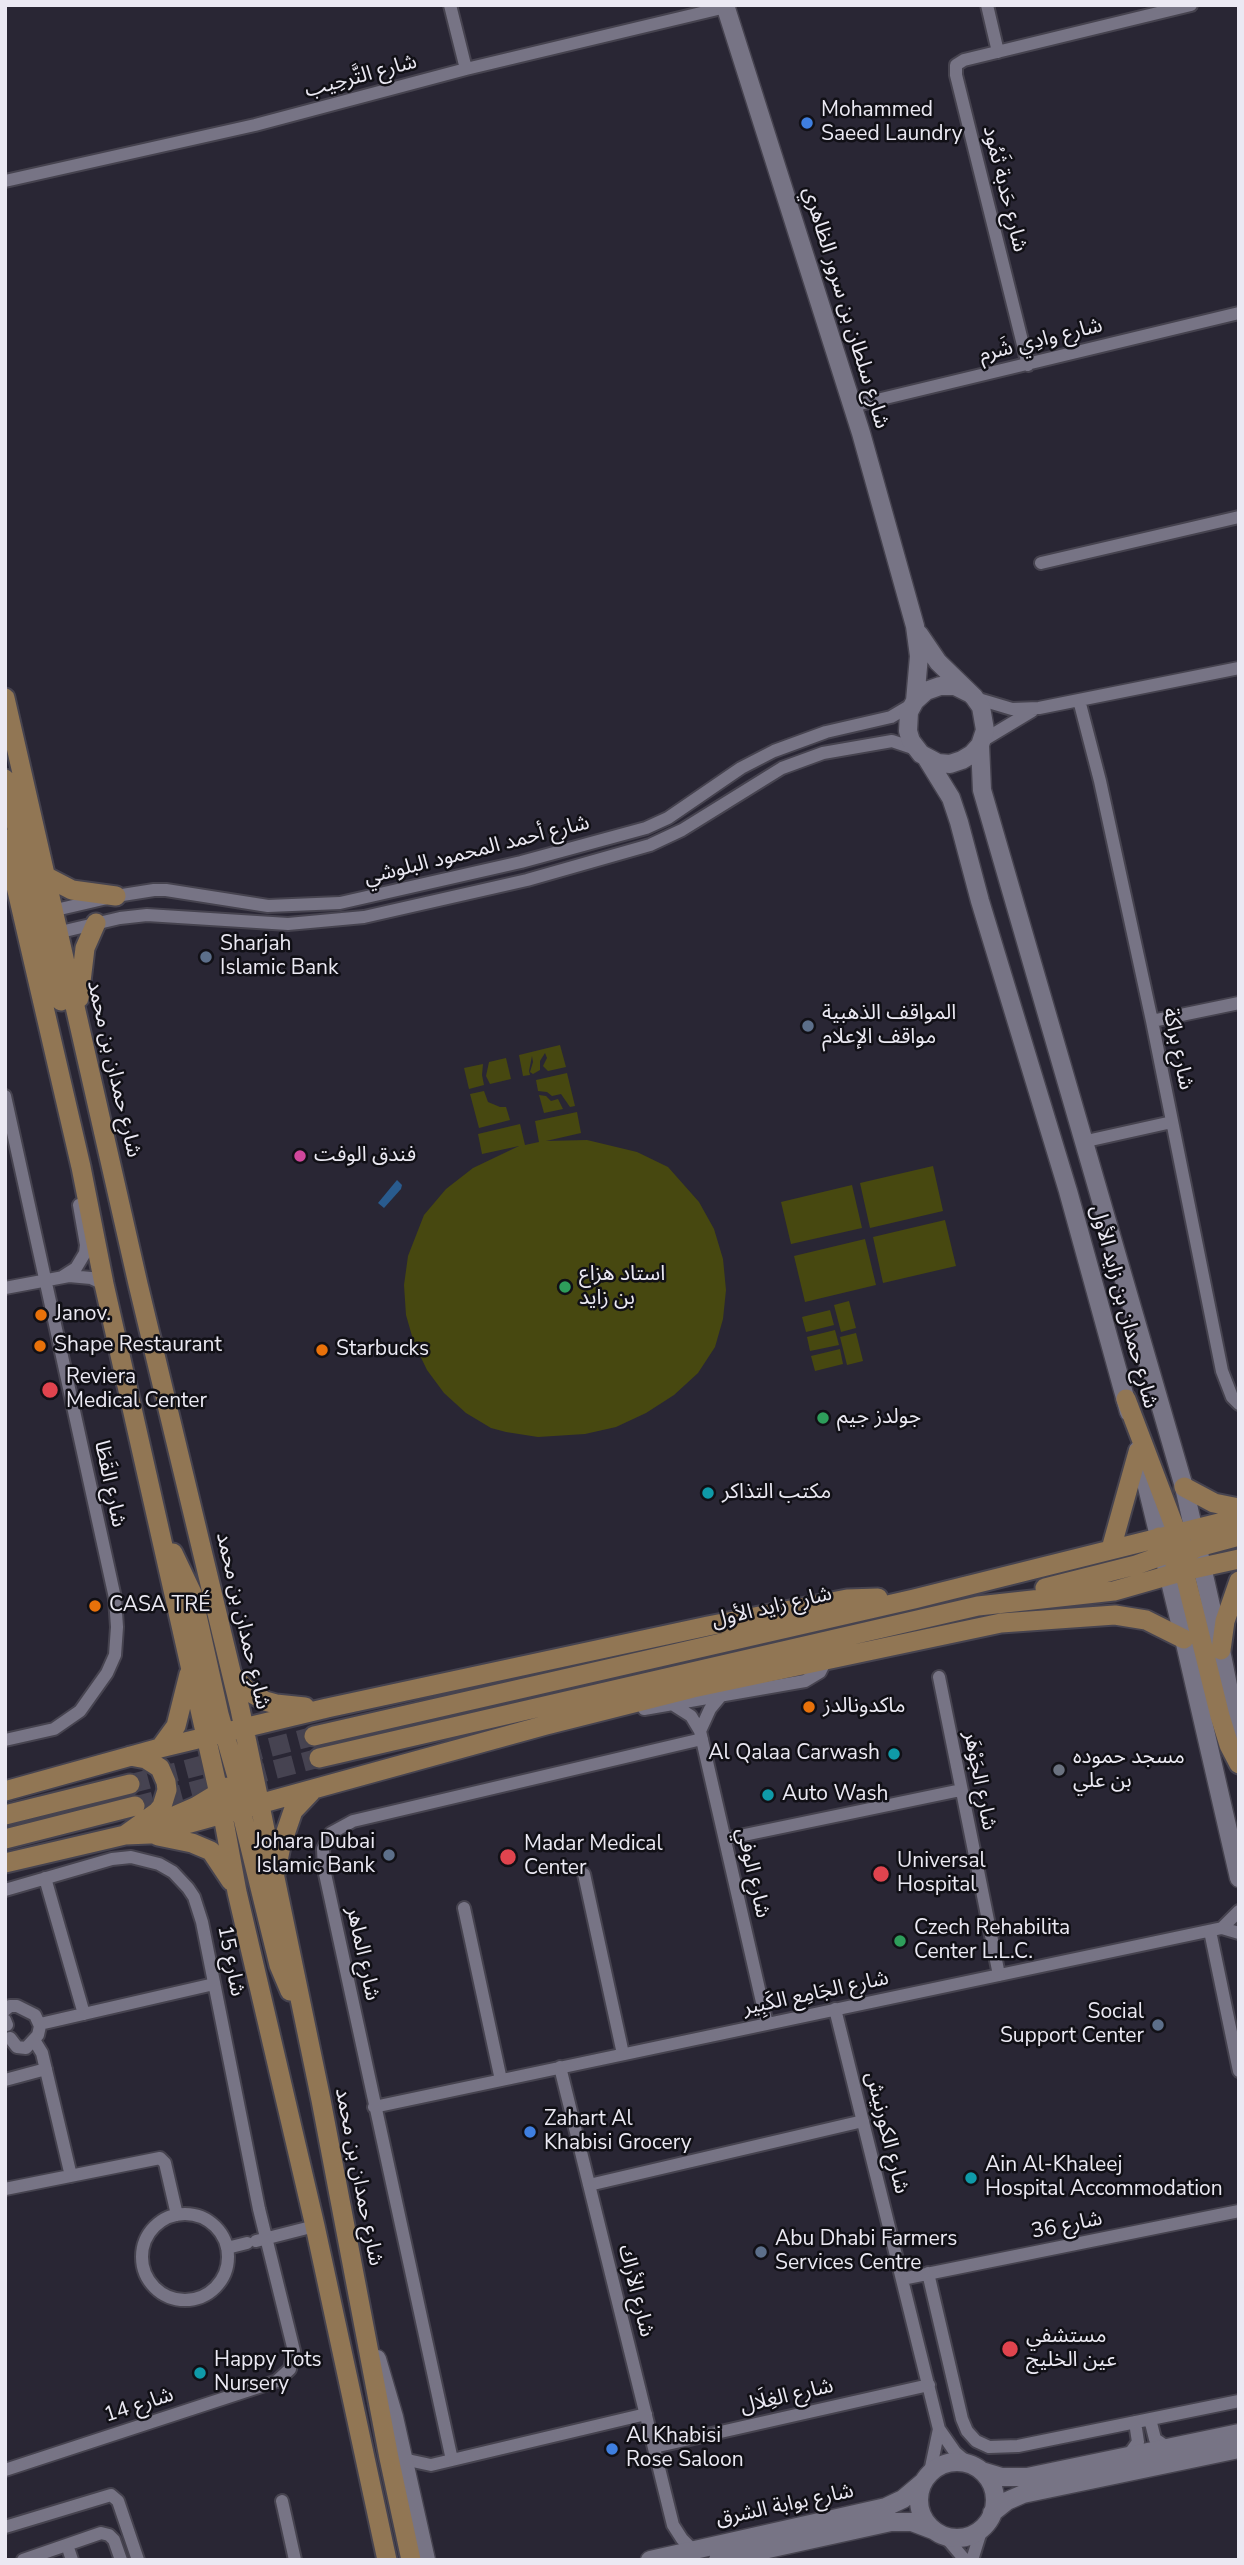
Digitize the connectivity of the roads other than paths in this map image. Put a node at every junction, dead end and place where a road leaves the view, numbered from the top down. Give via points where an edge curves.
1 (450, 5) edge
2 (987, 5) edge
3 (1191, 5) edge
4 (725, 6) edge
5 (998, 52) junction
6 (466, 69) junction
7 (5, 181) edge
8 (1239, 313) edge
9 (1028, 365) junction
10 (852, 407) junction
11 (1239, 517) edge
12 (1041, 563) dead end
13 (915, 626) junction
14 (1239, 668) edge
15 (972, 695) junction
16 (5, 698) edge
17 (1079, 700) junction
18 (914, 702) junction
19 (1039, 708) junction
20 (981, 743) junction
21 (921, 754) junction
22 (5, 779) edge
23 (5, 839) edge
24 (45, 876) junction
25 (116, 896) junction
26 (38, 914) junction
27 (96, 923) junction
28 (44, 936) junction
29 (1239, 1003) edge
30 (78, 1016) junction
31 (1152, 1021) junction
32 (97, 1095) junction
33 (5, 1096) edge
34 (1172, 1122) junction
35 (1082, 1142) junction
36 (81, 1167) junction
37 (62, 1277) junction
38 (45, 1280) junction
39 (104, 1284) junction
40 (5, 1288) edge
41 (1126, 1399) junction
42 (1239, 1404) edge
43 (1138, 1452) junction
44 (1184, 1487) junction
45 (1239, 1508) edge
46 (1239, 1518) edge
47 (162, 1535) junction
48 (1239, 1536) edge
49 (1111, 1549) junction
50 (1180, 1551) junction
51 (1239, 1559) edge
52 (1239, 1581) edge
53 (1114, 1591) junction
54 (915, 1599) junction
55 (978, 1606) junction
56 (1001, 1623) junction
57 (1185, 1639) junction
58 (1222, 1650) junction
59 (826, 1660) junction
60 (191, 1666) junction
61 (233, 1676) junction
62 (939, 1677) dead end
63 (720, 1697) junction
64 (672, 1704) junction
65 (327, 1707) junction
66 (595, 1714) junction
67 (244, 1728) junction
68 (215, 1735) junction
69 (701, 1735) junction
70 (314, 1737) tunnel mouth
71 (5, 1740) edge
72 (1239, 1741) edge
73 (160, 1748) junction
74 (130, 1756) junction
75 (319, 1758) tunnel mouth
76 (1239, 1764) edge
77 (130, 1784) tunnel mouth
78 (230, 1784) junction
79 (313, 1790) junction
80 (961, 1790) junction
81 (5, 1791) edge
82 (135, 1806) tunnel mouth
83 (242, 1810) junction
84 (5, 1815) edge
85 (125, 1835) junction
86 (150, 1835) junction
87 (5, 1839) edge
88 (725, 1839) junction
89 (5, 1863) edge
90 (584, 1874) dead end
91 (45, 1878) junction
92 (1239, 1878) edge
93 (275, 1879) junction
94 (5, 1890) edge
95 (237, 1892) junction
96 (464, 1908) dead end
97 (1239, 1910) edge
98 (1216, 1929) junction
99 (1239, 1933) edge
100 (999, 1975) junction
101 (214, 1984) junction
102 (302, 2006) junction
103 (835, 2009) junction
104 (5, 2010) edge
105 (84, 2014) junction
106 (40, 2024) junction
107 (767, 2024) junction
108 (7, 2028) edge
109 (34, 2040) junction
110 (623, 2054) junction
111 (560, 2067) junction
112 (46, 2070) junction
113 (1239, 2071) edge
114 (5, 2080) edge
115 (500, 2080) junction
116 (374, 2107) junction
117 (863, 2121) junction
118 (71, 2176) junction
119 (589, 2185) junction
120 (5, 2189) edge
121 (1239, 2211) edge
122 (177, 2215) junction
123 (315, 2226) junction
124 (256, 2241) junction
125 (227, 2248) junction
126 (929, 2273) junction
127 (902, 2279) junction
128 (363, 2322) junction
129 (284, 2376) joint
130 (929, 2385) junction
131 (1239, 2401) edge
132 (646, 2414) junction
133 (1150, 2419) junction
134 (1135, 2422) junction
135 (939, 2429) junction
136 (1239, 2433) edge
137 (654, 2447) junction
138 (1168, 2448) junction
139 (1239, 2449) edge
140 (1128, 2456) junction
141 (403, 2459) junction
142 (452, 2460) junction
143 (431, 2465) junction
144 (975, 2467) junction
145 (5, 2470) edge
146 (926, 2478) junction
147 (410, 2489) junction
148 (282, 2501) dead end
149 (992, 2512) junction
150 (673, 2525) junction
151 (5, 2527) edge
152 (982, 2528) junction
153 (939, 2533) junction
154 (67, 2545) junction
155 (693, 2550) junction
156 (659, 2558) edge
157 (23, 2560) edge
158 (72, 2560) edge
159 (121, 2560) edge
160 (138, 2560) edge
161 (295, 2560) edge
162 (387, 2560) edge
163 (411, 2560) edge
164 (426, 2560) edge
165 (718, 2560) edge
166 (965, 2560) edge
167 (972, 2560) edge

1 - 6 street
2 - 5 street
3 - 5 street, شارع حَدبة ثَمُود
4 - 6 street, شارع التَّرحِيب
4 - 10 main road, شارع سلطان بن سرور الظاهري
5 - 9 street, شارع حَدبة ثَمُود via 964,60 955,70
6 - 7 street, شارع التَّرحِيب via 255,125
8 - 9 street, شارع وادِي شَرم
9 - 10 street, شارع وادِي شَرم
10 - 13 main road, شارع سلطان بن سرور الظاهري
11 - 12 street
13 - 15 main road, شارع سلطان بن سرور الظاهري via 938,662
13 - 18 main road, شارع سلطان بن سرور الظاهري via 919,656
14 - 17 street
15 - 18 main road via 955,686 940,686
15 - 19 street via 999,707
15 - 20 main road via 985,718
16 - 24 main road, شارع حمدان بن محمد
17 - 19 street
17 - 31 street, شارع براكة
18 - 21 main road via 908,732
18 - 25 street, شارع أحمد المحمود البلوشي via 891,716 774,751 654,824 522,862 340,903 268,906 166,890
19 - 20 street via 1009,722
20 - 21 main road via 972,754 950,764
20 - 35 main road, شارع حمدان بن زايد الأول via 982,790
21 - 27 street, شارع أحمد المحمود البلوشي via 892,741 823,753 782,768 650,845 527,880 364,917 288,925 163,915
21 - 41 main road, شارع حمدان بن زايد الأول via 951,797 959,822
22 - 26 main road
23 - 26 main road, شارع حمدان بن محمد
24 - 25 main road via 72,890
24 - 26 main road, شارع حمدان بن محمد
25 - 26 street, شارع أحمد المحمود البلوشي
26 - 28 main road, شارع حمدان بن محمد
26 - 28 main road, شارع حمدان بن محمد
27 - 28 street, شارع أحمد المحمود البلوشي
27 - 30 main road via 83,961
28 - 30 main road, شارع حمدان بن محمد
28 - 32 main road via 79,1072
28 - 36 main road, شارع حمدان بن محمد
29 - 31 street
30 - 32 main road, شارع حمدان بن محمد
31 - 34 street, شارع براكة
32 - 61 main road, شارع حمدان بن محمد
33 - 38 street, شارع القَطَا
34 - 35 street
34 - 42 street, شارع براكة via 1222,1371
35 - 44 main road, شارع حمدان بن زايد الأول
36 - 37 street via 78,1195 85,1253 76,1268
36 - 39 main road, شارع حمدان بن محمد
37 - 38 street
37 - 39 street via 83,1276
38 - 40 street
38 - 71 street, شارع القَطَا via 115,1598 117,1641 107,1673 80,1711 54,1729
39 - 47 main road, شارع حمدان بن محمد
41 - 43 main road, شارع حمدان بن زايد الأول
41 - 50 main road
43 - 49 main road
43 - 50 main road, شارع حمدان بن زايد الأول
44 - 45 main road via 1214,1503
44 - 50 main road, شارع حمدان بن زايد الأول
46 - 50 main road, شارع زايد الأول
47 - 60 main road, شارع حمدان بن محمد
47 - 68 main road via 192,1594
48 - 50 main road
49 - 50 main road, شارع زايد الأول
49 - 54 main road, شارع زايد الأول
50 - 51 main road, شارع زايد الأول
50 - 53 main road, شارع زايد الأول
50 - 55 main road
50 - 57 main road, شارع حمدان بن زايد الأول
50 - 58 main road, شارع حمدان بن زايد الأول
50 - 76 main road via 1220,1716
52 - 58 main road via 1227,1614
53 - 55 main road, شارع زايد الأول
53 - 56 main road
54 - 65 main road via 848,1599
54 - 70 main road, شارع زايد الأول
55 - 75 main road, شارع زايد الأول
56 - 57 main road via 1115,1615 1146,1620
56 - 59 main road
57 - 92 main road, شارع حمدان بن زايد الأول
58 - 72 main road, شارع حمدان بن زايد الأول
59 - 63 street via 820,1672 805,1681
59 - 66 main road
60 - 68 main road, شارع حمدان بن محمد
60 - 73 main road via 176,1726
61 - 65 main road via 265,1701
61 - 67 main road, شارع حمدان بن محمد
62 - 80 street, شارع الجَوْهَر
63 - 64 street
63 - 69 street via 710,1709
64 - 66 street
64 - 69 street via 691,1716
65 - 67 main road
66 - 79 main road
67 - 68 main road
67 - 78 main road via 244,1756
67 - 83 main road, شارع حمدان بن محمد
68 - 73 main road
68 - 78 main road, شارع حمدان بن محمد
69 - 88 street, شارع الوفي
69 - 116 street, شارع الماهر via 354,1821 331,1833 322,1859
73 - 74 main road
74 - 81 main road
74 - 85 main road via 159,1768 167,1790 157,1812
77 - 84 main road
78 - 83 main road, شارع حمدان بن محمد
78 - 83 main road via 245,1793
78 - 85 main road via 183,1813
79 - 83 main road
79 - 93 main road via 293,1811
80 - 88 street
80 - 100 street, شارع الجَوْهَر
82 - 87 main road
83 - 86 main road
83 - 93 main road, شارع حمدان بن محمد
83 - 95 main road, شارع حمدان بن محمد
83 - 102 main road via 279,1965 288,1989
85 - 86 main road
85 - 89 main road
86 - 95 main road via 211,1851
88 - 107 street, شارع الوفي
90 - 110 street
91 - 94 street, شارع 15
91 - 101 street, شارع 15 via 122,1857 149,1860 173,1872 194,1898
91 - 105 street
93 - 102 main road, شارع حمدان بن محمد
95 - 123 main road, شارع حمدان بن محمد
96 - 115 street
97 - 98 street
98 - 99 street, شارع الجَامِع الكَبِير
98 - 100 street, شارع الجَامِع الكَبِير
98 - 113 street
100 - 103 street, شارع الجَامِع الكَبِير
101 - 105 street
101 - 124 street, شارع 15
102 - 128 main road, شارع حمدان بن محمد
103 - 107 street, شارع الجَامِع الكَبِير
103 - 117 street, شارع الكورنيش
104 - 106 street via 17,2006 35,2015
105 - 106 street
106 - 109 street
107 - 110 street, شارع الجَامِع الكَبِير
108 - 109 street via 20,2048
109 - 112 street
110 - 111 street, شارع الجَامِع الكَبِير
111 - 115 street, شارع الجَامِع الكَبِير
111 - 119 street, شارع الأراك
112 - 114 street
112 - 118 street
115 - 116 street, شارع الجَامِع الكَبِير
116 - 142 street, شارع الماهر
117 - 119 street
117 - 127 street, شارع الكورنيش
118 - 120 street
118 - 122 street via 160,2158
119 - 132 street, شارع الأراك
121 - 126 street, شارع 36
122 - 125 street via 208,2221
122 - 125 street via 155,2227 144,2249 146,2274 162,2293 186,2300 210,2292 225,2272
123 - 124 street
123 - 162 main road, شارع حمدان بن محمد
124 - 125 street
124 - 129 street, شارع 15 via 294,2351
126 - 127 street, شارع 36
126 - 134 street via 962,2419 976,2441 1004,2448
127 - 130 street, شارع الكورنيش
128 - 141 main road via 389,2397
128 - 163 main road, شارع حمدان بن محمد
129 - 145 street, شارع 14
130 - 135 street, شارع الكورنيش
130 - 137 street, شارع الغِلَال
131 - 133 street
132 - 137 street, شارع الأراك
132 - 142 street
133 - 134 street
133 - 138 street via 1155,2439
134 - 140 street via 1138,2442
135 - 144 street, شارع الكورنيش via 955,2452
135 - 146 street, شارع الكورنيش via 937,2451
136 - 138 main road
137 - 150 street, شارع الأراك
138 - 140 main road
139 - 149 main road via 1030,2492
140 - 144 main road via 1019,2478 993,2476
141 - 143 street
141 - 147 main road
142 - 143 street
143 - 147 street
144 - 146 main road via 944,2463
144 - 149 main road via 992,2486
146 - 153 main road via 919,2504 927,2523
146 - 155 main road, شارع بوابة الشرق via 887,2507
147 - 164 main road
148 - 161 street
149 - 152 main road
150 - 155 street, شارع الأراك
150 - 156 street, شارع الأراك via 673,2541
151 - 160 street via 111,2495 118,2501
152 - 153 main road via 964,2537
152 - 167 street
153 - 165 main road, شارع بوابة الشرق via 912,2522 891,2522
153 - 166 street
154 - 157 street
154 - 158 street
154 - 159 street via 105,2534 114,2540
155 - 156 main road, شارع بوابة الشرق

